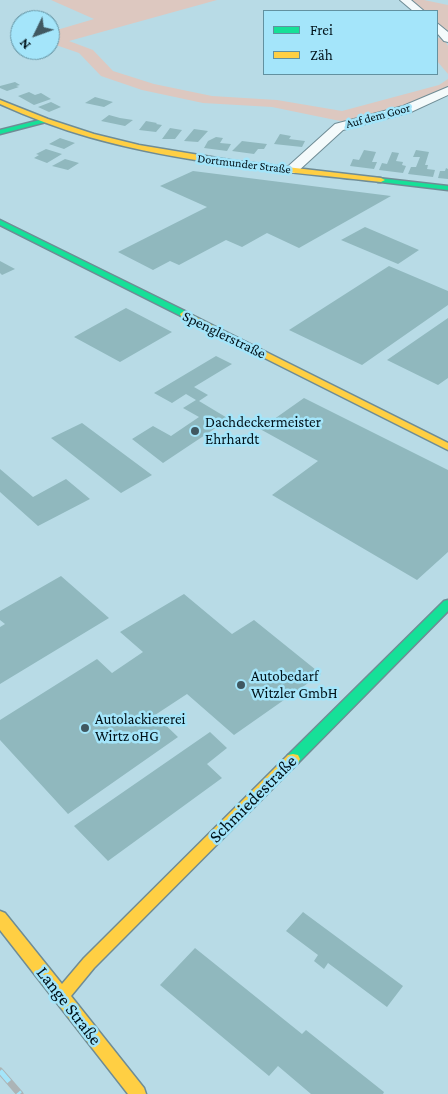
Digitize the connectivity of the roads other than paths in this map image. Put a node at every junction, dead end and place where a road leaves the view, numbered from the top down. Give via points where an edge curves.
1 (405, 0) edge
2 (418, 10) edge
3 (438, 27) edge
4 (448, 39) edge
5 (448, 91) edge
6 (0, 102) edge
7 (29, 116) junction
8 (44, 122) junction
9 (0, 125) edge
10 (0, 132) edge
11 (291, 170) junction
12 (448, 188) edge
13 (0, 222) edge
14 (448, 447) edge
15 (448, 604) edge
16 (0, 918) edge
17 (61, 997) junction
18 (138, 1094) edge

1 - 2 street
3 - 4 street
5 - 11 street, Auf dem Goor via 406,109 339,127
6 - 7 street, Dortmunder Straße
7 - 8 street, Dortmunder Straße
7 - 9 street
8 - 10 street
8 - 11 street, Dortmunder Straße via 142,148
11 - 12 street, Dortmunder Straße
13 - 14 street, Spenglerstraße
15 - 17 street, Schmiedestraße via 89,963
16 - 17 street, Lange Straße
17 - 18 street, Lange Straße

